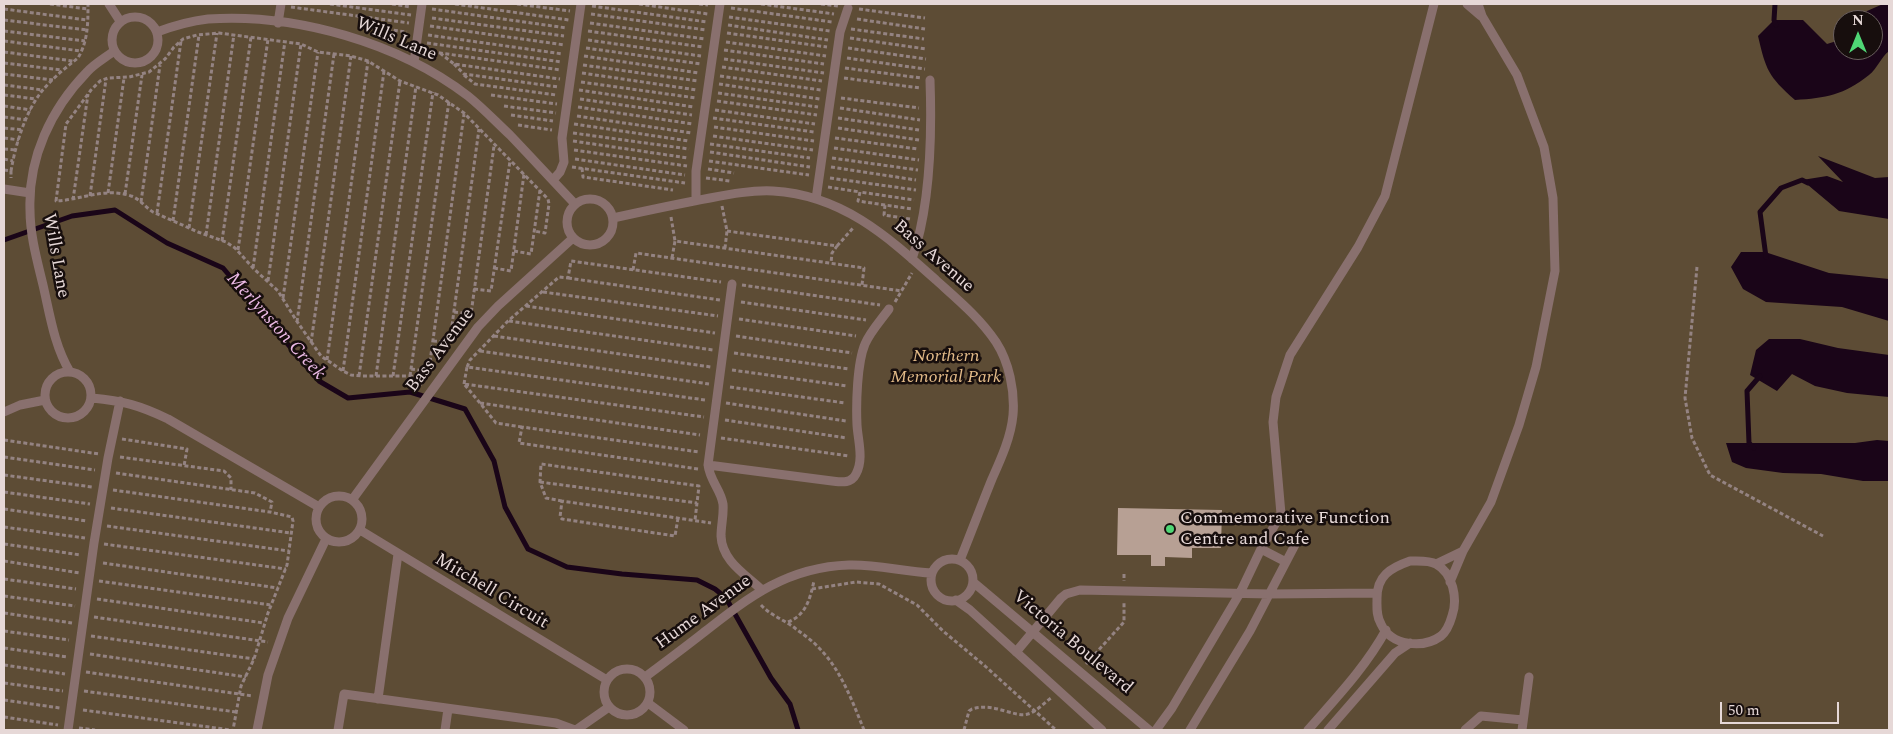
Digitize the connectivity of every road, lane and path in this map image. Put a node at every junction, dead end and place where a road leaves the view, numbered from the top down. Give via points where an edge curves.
1 (50, 4) edge
2 (88, 4) edge
3 (109, 4) edge
4 (392, 4) edge
5 (456, 4) edge
6 (517, 4) edge
7 (639, 4) edge
8 (698, 4) edge
9 (761, 4) edge
10 (1434, 4) edge
11 (1468, 4) edge
12 (1478, 4) edge
13 (281, 5) edge
14 (422, 6) edge
15 (4, 9) edge
16 (88, 9) junction
17 (719, 9) edge
18 (1482, 16) junction
19 (579, 17) edge
20 (925, 18) dead end
21 (4, 20) edge
22 (88, 20) junction
23 (120, 22) junction
24 (278, 22) junction
25 (843, 23) junction
26 (368, 27) dead end
27 (925, 29) dead end
28 (88, 30) junction
29 (4, 31) edge
30 (157, 32) junction
31 (217, 33) junction
32 (234, 34) junction
33 (199, 35) junction
34 (251, 36) junction
35 (417, 38) junction
36 (268, 39) junction
37 (924, 39) dead end
38 (715, 40) junction
39 (4, 41) edge
40 (84, 41) junction
41 (181, 41) junction
42 (284, 41) junction
43 (301, 44) junction
44 (926, 49) dead end
45 (81, 51) junction
46 (114, 51) junction
47 (4, 52) edge
48 (318, 52) junction
49 (440, 53) junction
50 (334, 54) junction
51 (837, 55) junction
52 (351, 56) junction
53 (926, 59) dead end
54 (74, 61) junction
55 (368, 61) junction
56 (414, 62) junction
57 (4, 63) edge
58 (160, 64) junction
59 (454, 64) junction
60 (63, 70) junction
61 (928, 70) dead end
62 (384, 71) junction
63 (4, 74) edge
64 (464, 74) junction
65 (142, 75) junction
66 (124, 77) junction
67 (106, 78) junction
68 (53, 80) junction
69 (930, 80) joint
70 (400, 81) junction
71 (4, 85) edge
72 (416, 86) junction
73 (44, 90) junction
74 (930, 90) junction
75 (433, 92) junction
76 (88, 94) junction
77 (4, 95) edge
78 (491, 95) dead end
79 (36, 100) junction
80 (449, 101) junction
81 (4, 106) edge
82 (504, 106) dead end
83 (567, 106) junction
84 (31, 110) junction
85 (930, 110) junction
86 (464, 113) junction
87 (511, 115) dead end
88 (4, 117) edge
89 (27, 120) junction
90 (930, 121) junction
91 (518, 125) dead end
92 (703, 125) junction
93 (4, 128) edge
94 (480, 129) junction
95 (23, 130) junction
96 (826, 131) junction
97 (930, 131) junction
98 (4, 138) edge
99 (19, 140) junction
100 (494, 146) junction
101 (929, 146) junction
102 (4, 148) edge
103 (16, 150) junction
104 (4, 159) edge
105 (13, 161) junction
106 (510, 161) junction
107 (928, 162) junction
108 (582, 168) junction
109 (12, 171) dead end
110 (928, 171) junction
111 (734, 173) dead end
112 (524, 174) junction
113 (552, 180) junction
114 (730, 181) dead end
115 (927, 181) junction
116 (4, 189) edge
117 (540, 190) junction
118 (673, 190) dead end
119 (926, 191) junction
120 (860, 192) junction
121 (30, 193) junction
122 (108, 193) junction
123 (125, 194) junction
124 (90, 196) junction
125 (720, 196) junction
126 (816, 199) junction
127 (73, 200) junction
128 (696, 200) junction
129 (141, 203) junction
130 (575, 204) junction
131 (886, 205) junction
132 (669, 206) junction
133 (925, 206) junction
134 (157, 213) junction
135 (613, 218) junction
136 (862, 219) junction
137 (173, 221) junction
138 (923, 221) junction
139 (189, 228) junction
140 (534, 231) junction
141 (727, 231) junction
142 (206, 235) junction
143 (574, 238) junction
144 (222, 241) junction
145 (675, 241) junction
146 (837, 246) junction
147 (725, 248) junction
148 (238, 251) junction
149 (514, 251) junction
150 (672, 258) junction
151 (915, 261) junction
152 (831, 263) junction
153 (1697, 267) dead end
154 (253, 268) junction
155 (494, 268) junction
156 (633, 270) junction
157 (268, 282) junction
158 (732, 284) junction
159 (862, 285) junction
160 (474, 289) junction
161 (902, 291) junction
162 (543, 292) junction
163 (284, 298) junction
164 (526, 306) junction
165 (889, 309) junction
166 (454, 312) junction
167 (727, 318) junction
168 (508, 321) junction
169 (297, 322) junction
170 (725, 334) junction
171 (494, 336) junction
172 (868, 338) junction
173 (433, 341) junction
174 (311, 343) junction
175 (479, 351) junction
176 (723, 351) junction
177 (862, 354) junction
178 (327, 360) junction
179 (467, 367) junction
180 (721, 368) junction
181 (411, 369) junction
182 (860, 370) junction
183 (70, 372) junction
184 (342, 372) junction
185 (359, 376) junction
186 (376, 376) junction
187 (393, 376) junction
188 (410, 376) junction
189 (464, 384) junction
190 (718, 385) junction
191 (858, 388) junction
192 (431, 392) junction
193 (92, 398) junction
194 (45, 400) junction
195 (120, 402) junction
196 (716, 402) junction
197 (480, 403) junction
198 (857, 405) junction
199 (4, 412) edge
200 (714, 419) junction
201 (857, 422) junction
202 (522, 427) junction
203 (712, 436) junction
204 (112, 438) junction
205 (4, 440) edge
206 (858, 440) junction
207 (709, 453) junction
208 (108, 455) junction
209 (4, 457) edge
210 (859, 457) junction
211 (184, 466) junction
212 (708, 468) junction
213 (106, 472) junction
214 (4, 475) edge
215 (540, 482) junction
216 (103, 488) junction
217 (231, 490) junction
218 (4, 492) edge
219 (352, 500) junction
220 (562, 501) junction
221 (697, 503) junction
222 (100, 506) junction
223 (319, 507) junction
224 (4, 509) edge
225 (270, 512) junction
226 (678, 518) junction
227 (694, 520) junction
228 (97, 524) junction
229 (722, 524) junction
230 (4, 527) edge
231 (360, 530) junction
232 (291, 533) junction
233 (1823, 536) dead end
234 (326, 538) junction
235 (94, 541) junction
236 (1296, 541) dead end
237 (4, 544) edge
238 (1261, 549) junction
239 (289, 552) junction
240 (1463, 552) junction
241 (398, 554) junction
242 (91, 559) junction
243 (960, 560) junction
244 (4, 562) edge
245 (1286, 562) junction
246 (1436, 564) junction
247 (286, 569) junction
248 (816, 569) junction
249 (932, 573) junction
250 (1124, 574) dead end
251 (89, 576) junction
252 (4, 579) edge
253 (973, 582) junction
254 (1450, 582) junction
255 (278, 588) junction
256 (812, 589) junction
257 (762, 590) junction
258 (1124, 591) junction
259 (1240, 593) junction
260 (1377, 593) junction
261 (86, 594) junction
262 (1269, 594) junction
263 (4, 596) edge
264 (752, 596) junction
265 (956, 600) junction
266 (271, 605) junction
267 (4, 613) edge
268 (83, 616) junction
269 (788, 622) junction
270 (264, 623) junction
271 (1386, 630) junction
272 (4, 631) edge
273 (1033, 632) junction
274 (80, 638) junction
275 (259, 641) junction
276 (279, 643) junction
277 (1410, 643) junction
278 (4, 648) edge
279 (1016, 652) junction
280 (78, 655) junction
281 (254, 659) junction
282 (4, 665) edge
283 (1079, 671) junction
284 (75, 673) junction
285 (246, 677) junction
286 (645, 677) junction
287 (1529, 677) dead end
288 (607, 680) junction
289 (4, 683) edge
290 (73, 691) junction
291 (1060, 692) junction
292 (239, 694) junction
293 (263, 698) junction
294 (378, 699) junction
295 (4, 700) edge
296 (648, 703) junction
297 (609, 707) junction
298 (448, 708) junction
299 (70, 709) junction
300 (1035, 711) junction
301 (236, 712) junction
302 (4, 717) edge
303 (1523, 720) junction
304 (68, 728) edge
305 (232, 730) edge
306 (257, 730) edge
307 (338, 730) edge
308 (445, 730) edge
309 (576, 730) edge
310 (684, 730) edge
311 (864, 730) edge
312 (964, 730) edge
313 (1056, 730) edge
314 (1102, 730) edge
315 (1148, 730) edge
316 (1156, 730) edge
317 (1190, 730) edge
318 (1308, 730) edge
319 (1328, 730) edge
320 (1465, 730) edge
321 (1522, 730) edge

1 - 16 path
2 - 16 path
3 - 23 lane
4 - 14 path
5 - 19 path
6 - 19 path
7 - 17 path
8 - 17 path
9 - 25 path
10 - 238 lane via 1385,196 1358,247 1290,355 1276,397 1273,422 1281,514
11 - 18 lane
12 - 18 lane
13 - 24 lane
13 - 35 path
14 - 19 path
14 - 35 lane
15 - 22 path
16 - 22 path
17 - 25 path
17 - 25 path
17 - 38 lane
18 - 240 lane via 1517,75 1544,147 1553,198 1555,271 1536,368 1519,425 1491,502
19 - 38 path
19 - 38 path
19 - 38 path
19 - 83 lane
20 - 25 path
21 - 28 path
22 - 28 path
23 - 30 lane via 134,16 141,17
23 - 46 lane via 111,39
24 - 30 lane, Wills Lane via 208,19
24 - 56 lane, Wills Lane via 373,44
25 - 27 path
25 - 37 path
25 - 44 path
25 - 51 lane
26 - 35 path
28 - 40 path
29 - 40 path
30 - 46 lane via 157,47 148,59 126,62
31 - 32 path
31 - 33 path
31 - 139 path
32 - 34 path
32 - 142 path
33 - 41 path
33 - 137 path
34 - 36 path
34 - 144 path
35 - 49 path
35 - 56 lane
35 - 83 path
35 - 83 path
35 - 83 path
36 - 42 path
36 - 148 path
38 - 51 path
38 - 51 path
38 - 51 path
38 - 92 lane
39 - 45 path
40 - 45 path
41 - 58 path
41 - 134 path
42 - 43 path
42 - 154 path
43 - 48 path
43 - 157 path
45 - 54 path
46 - 121 lane, Wills Lane via 88,71 63,100 47,127 36,156
47 - 54 path
48 - 50 path
48 - 163 path
49 - 59 path
49 - 83 path
50 - 52 path
50 - 169 path
51 - 53 path
51 - 61 path
51 - 69 path
51 - 96 lane
52 - 55 path
52 - 174 path
54 - 60 path
55 - 62 path
55 - 178 path
56 - 113 lane, Wills Lane via 470,97
57 - 60 path
58 - 65 path
58 - 129 path
59 - 64 path
59 - 83 path
60 - 68 path
62 - 70 path
62 - 184 path
63 - 68 path
64 - 83 path
64 - 83 path via 475,84
65 - 66 path
65 - 123 path
66 - 67 path
66 - 122 path
67 - 76 path
67 - 124 path
68 - 73 path
69 - 74 lane
70 - 72 path
70 - 185 path
71 - 73 path
72 - 75 path
72 - 186 path
73 - 79 path
74 - 85 lane
74 - 96 path
75 - 80 path
75 - 187 path
76 - 127 path
76 - 127 path via 66,124 56,201
77 - 79 path
78 - 83 path
79 - 84 path
80 - 86 path
80 - 181 path
81 - 84 path
82 - 83 path
83 - 87 path
83 - 91 path
83 - 92 path
83 - 92 path
83 - 92 path
83 - 92 path
83 - 92 path
83 - 92 path
83 - 92 path
83 - 92 path
83 - 92 path
83 - 92 path
83 - 92 path
83 - 92 path
83 - 92 path
83 - 92 path
83 - 108 path
83 - 113 lane
84 - 89 path
85 - 90 lane
85 - 96 path
86 - 94 path
86 - 173 path
88 - 89 path
89 - 95 path
90 - 96 path
90 - 97 lane
92 - 96 path
92 - 96 path
92 - 96 path
92 - 96 path
92 - 96 path
92 - 96 path
92 - 96 path
92 - 96 path
92 - 96 path
92 - 96 path
92 - 96 path
92 - 96 path
92 - 108 path
92 - 111 path
92 - 114 path
92 - 128 lane
93 - 95 path
94 - 100 path
94 - 166 path
95 - 99 path
96 - 97 path
96 - 101 path
96 - 101 path
96 - 107 path
96 - 110 path
96 - 115 path
96 - 119 path
96 - 120 path
96 - 126 lane
97 - 101 lane
98 - 99 path
99 - 103 path
100 - 106 path
100 - 160 path
101 - 107 lane
102 - 103 path
103 - 105 path
104 - 105 path
105 - 109 path
106 - 112 path
106 - 155 path
107 - 110 lane
108 - 118 path via 583,177
110 - 115 lane
112 - 117 path
112 - 149 path
113 - 130 lane, Wills Lane
115 - 119 lane
116 - 121 lane
117 - 140 path
117 - 140 path via 549,204 545,233
119 - 133 lane
120 - 131 path via 858,201
120 - 133 path
121 - 183 lane, Wills Lane via 31,231 36,254 56,343
122 - 123 path
122 - 124 path
123 - 129 path
124 - 127 path
125 - 126 lane, Bass Avenue via 773,191
125 - 128 lane, Bass Avenue
125 - 141 path
126 - 136 lane, Bass Avenue
128 - 132 lane, Bass Avenue
129 - 134 path
130 - 135 lane via 590,198 598,200 610,210
130 - 143 lane via 567,224
131 - 133 path
131 - 138 path via 884,216
132 - 135 lane, Bass Avenue
132 - 145 path
133 - 138 lane
134 - 137 path
135 - 143 lane via 611,232 601,243 586,245
136 - 146 path
136 - 151 lane, Bass Avenue
137 - 139 path
138 - 151 lane
139 - 142 path
140 - 149 path via 531,254
141 - 146 path
141 - 147 path
142 - 144 path
143 - 192 lane, Bass Avenue via 478,327
144 - 148 path
145 - 147 path
145 - 150 path
146 - 152 path
147 - 152 path
148 - 154 path
149 - 155 path via 511,271
150 - 156 path via 636,253
150 - 159 path
151 - 161 path
151 - 243 lane, Bass Avenue via 958,300 996,342 1004,356 1013,393 1013,414 1003,452
152 - 159 path via 864,268
153 - 233 path via 1685,398 1692,438 1710,475
154 - 157 path
155 - 160 path via 491,291
156 - 158 path
156 - 162 path via 571,261 568,278 559,277
157 - 163 path
158 - 165 path
158 - 167 lane
159 - 161 path
160 - 166 path via 471,314
161 - 165 path
162 - 164 path
162 - 167 path
163 - 169 path
164 - 168 path
164 - 170 path
165 - 172 lane
166 - 173 path via 449,341
167 - 170 lane
167 - 172 path
168 - 171 path
168 - 176 path
169 - 174 path
170 - 176 lane
170 - 177 path
171 - 175 path
171 - 180 path
172 - 177 lane
173 - 181 path via 429,369
174 - 178 path
175 - 179 path
175 - 190 path
176 - 180 lane
176 - 182 path
177 - 182 lane
178 - 184 path
179 - 189 path
179 - 196 path
180 - 190 lane
180 - 191 path
181 - 188 path
182 - 191 lane
183 - 193 lane via 78,374 88,384
183 - 194 lane via 56,375 51,380 44,393
184 - 185 path
185 - 186 path
186 - 187 path
187 - 188 path
188 - 192 path
189 - 197 path
189 - 200 path
190 - 196 lane
190 - 198 path
191 - 198 lane
192 - 219 lane, Bass Avenue
193 - 194 lane via 86,411 73,419 58,417
193 - 195 lane
194 - 199 lane
195 - 204 lane
195 - 223 lane via 142,406 168,419
196 - 200 lane
196 - 201 path
197 - 202 path via 496,423
197 - 203 path
198 - 201 lane
200 - 203 lane
200 - 206 path
201 - 206 lane
202 - 207 path
202 - 212 path via 519,443
203 - 207 lane
203 - 210 path
204 - 208 lane
204 - 211 path via 186,449
205 - 208 path
206 - 210 lane
207 - 212 lane
208 - 211 path
208 - 213 lane
209 - 213 path
210 - 212 lane via 855,476 847,482
211 - 217 path via 227,473 231,478
212 - 229 lane via 723,503
213 - 216 lane
213 - 217 path
214 - 216 path
215 - 220 path via 546,498
215 - 221 path
215 - 221 path via 541,464 699,486
216 - 222 lane
216 - 225 path
217 - 225 path via 267,498 272,502
218 - 222 path
219 - 223 lane via 345,496 330,497
219 - 231 lane via 363,517
220 - 226 path
220 - 226 path via 562,519 675,536
221 - 227 path
222 - 228 lane
222 - 232 path
223 - 234 lane via 316,521
224 - 228 path
225 - 232 path via 292,517
226 - 227 path
227 - 229 path
228 - 235 lane
228 - 239 path
229 - 257 lane via 722,545 726,555
230 - 235 path
231 - 234 lane via 349,541
231 - 241 lane, Mitchell Circuit
232 - 239 path
234 - 276 lane
235 - 242 lane
235 - 247 path
236 - 245 lane
237 - 242 path
238 - 245 lane
238 - 259 lane
239 - 247 path
240 - 246 lane
240 - 254 lane
241 - 288 lane, Mitchell Circuit
241 - 294 lane
242 - 251 lane
242 - 255 path
243 - 249 lane via 953,558 940,562
243 - 253 lane via 970,569
244 - 251 path
245 - 262 lane
246 - 254 lane via 1447,574
246 - 260 lane via 1410,561 1396,566 1385,574
247 - 255 path
248 - 249 lane, Hume Avenue via 872,566
248 - 256 path
248 - 257 lane, Hume Avenue
249 - 265 lane via 936,594
250 - 258 path
251 - 261 lane
251 - 266 path
252 - 261 path
253 - 265 lane via 968,594
253 - 273 lane, Victoria Boulevard
254 - 277 lane via 1454,598 1449,625 1442,635 1430,642
255 - 266 path
256 - 269 path via 806,608
256 - 300 path via 856,582 882,585 926,612 943,631
257 - 264 lane, Hume Avenue
258 - 259 lane
258 - 273 lane via 1080,590 1066,594
258 - 283 path via 1124,622
259 - 262 lane
259 - 316 lane
260 - 262 lane
260 - 271 lane via 1377,613 1381,626
261 - 268 lane
261 - 270 path
262 - 317 lane
263 - 268 path
264 - 269 path via 768,612
264 - 286 lane, Hume Avenue
265 - 279 lane
266 - 270 path
267 - 268 path
268 - 274 lane
268 - 275 path
269 - 311 path via 820,648 832,664
270 - 275 path
271 - 277 lane via 1390,636
271 - 318 lane via 1353,680
272 - 274 path
273 - 279 lane
273 - 283 lane, Victoria Boulevard
274 - 280 lane
274 - 281 path
275 - 276 path
275 - 281 path
276 - 293 lane
277 - 319 lane via 1395,653
278 - 280 path
279 - 291 lane
280 - 284 lane
280 - 285 path
281 - 285 path
282 - 284 path
283 - 315 lane, Victoria Boulevard
284 - 290 lane
284 - 292 path
285 - 292 path
286 - 288 lane via 640,672 625,668
286 - 296 lane via 650,690
287 - 303 lane
288 - 297 lane via 604,694
289 - 290 path
290 - 299 lane
290 - 301 path
291 - 300 path
291 - 314 lane
292 - 293 path
292 - 301 path
293 - 306 lane
294 - 298 lane
294 - 307 lane via 344,694
295 - 299 path
296 - 297 lane via 629,715 622,715
296 - 310 lane
297 - 309 lane
298 - 308 lane
298 - 309 lane via 556,723
299 - 304 lane
299 - 305 path
300 - 312 path via 1024,715 994,708 975,708 970,711
300 - 313 path
301 - 305 path
302 - 304 path
303 - 320 lane via 1481,716
303 - 321 lane

